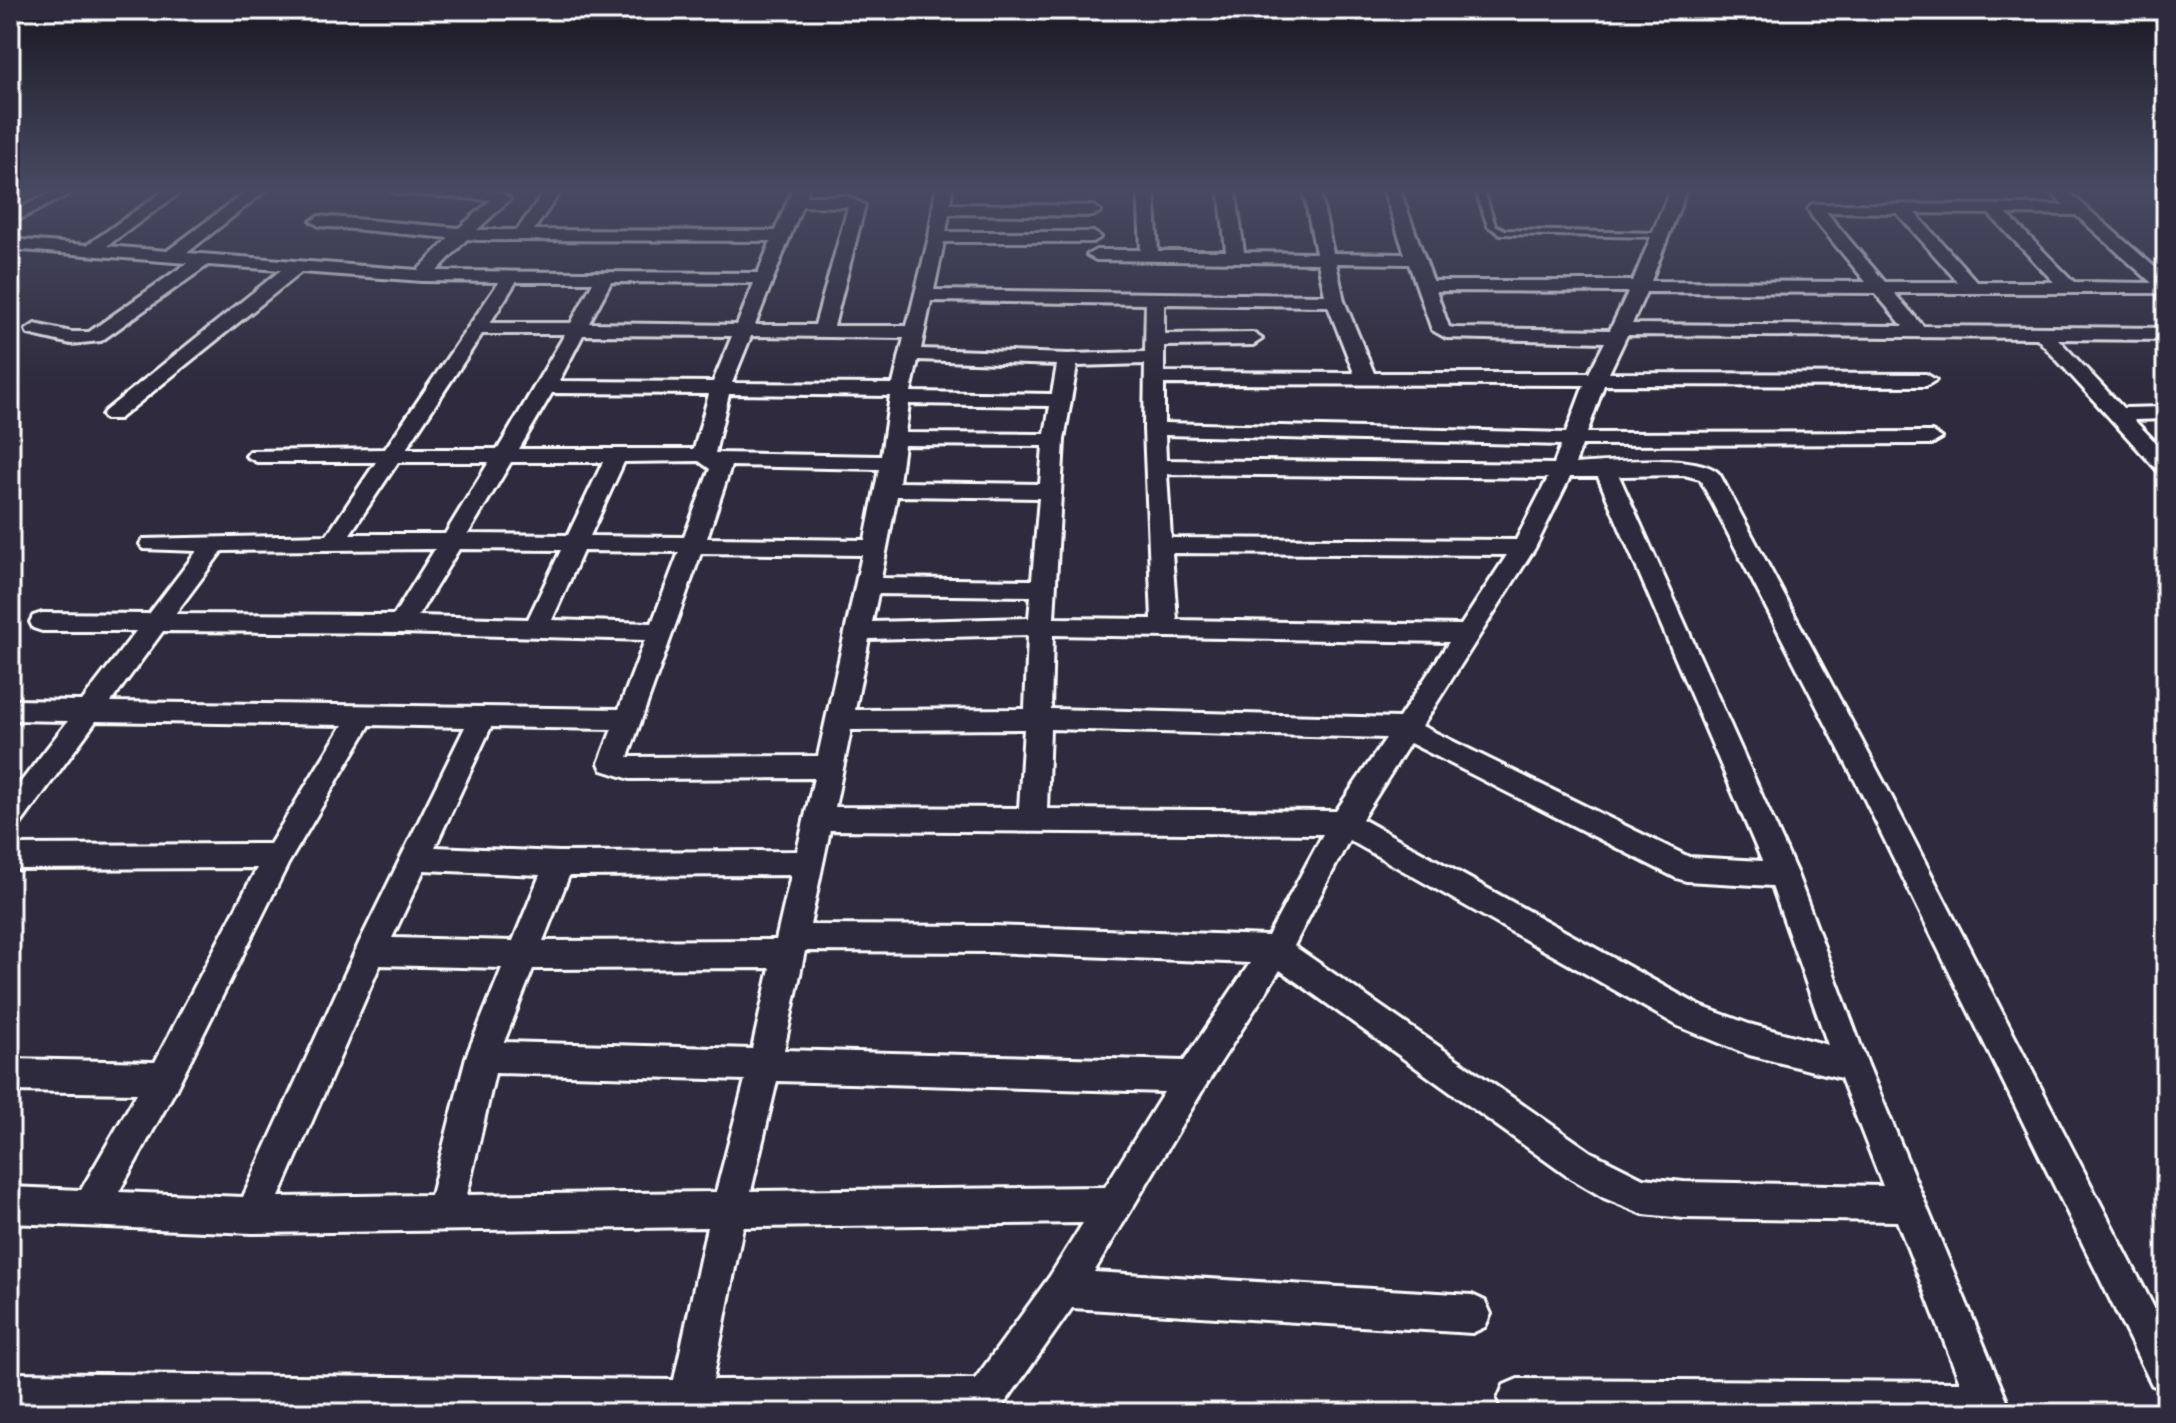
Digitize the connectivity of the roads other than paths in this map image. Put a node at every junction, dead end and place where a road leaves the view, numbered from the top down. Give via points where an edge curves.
1 (120, 254) edge
2 (174, 254) edge
3 (443, 254) edge
4 (775, 254) edge
5 (844, 254) edge
6 (932, 254) edge
7 (1141, 254) edge
8 (1235, 254) edge
9 (1326, 254) edge
10 (1413, 254) edge
11 (1652, 254) edge
12 (1854, 254) edge
13 (1943, 254) edge
14 (2035, 254) edge
15 (2130, 254) edge
16 (1150, 256) joint
17 (169, 258) junction
18 (1327, 258) junction
19 (1236, 259) junction
20 (1414, 259) junction
21 (203, 260) junction
22 (296, 267) junction
23 (422, 276) junction
24 (510, 278) junction
25 (604, 278) junction
26 (765, 278) junction
27 (1423, 286) junction
28 (1640, 286) junction
29 (1880, 286) junction
30 (1972, 287) junction
31 (2068, 287) junction
32 (2166, 287) edge
33 (922, 295) junction
34 (1155, 299) junction
35 (1242, 301) junction
36 (1335, 301) junction
37 (477, 328) junction
38 (578, 328) junction
39 (35, 330) dead end
40 (745, 331) junction
41 (823, 331) junction
42 (1917, 331) junction
43 (1617, 332) junction
44 (2042, 333) junction
45 (2166, 334) edge
46 (912, 343) junction
47 (1155, 359) junction
48 (1259, 359) junction
49 (1068, 360) junction
50 (1366, 378) junction
51 (1597, 378) junction
52 (1926, 380) dead end
53 (546, 387) junction
54 (720, 389) junction
55 (901, 394) junction
56 (1060, 400) junction
57 (2166, 413) edge
58 (2117, 414) junction
59 (112, 415) dead end
60 (1154, 429) junction
61 (1932, 438) dead end
62 (1573, 439) junction
63 (1054, 440) junction
64 (392, 455) junction
65 (257, 456) dead end
66 (501, 456) junction
67 (616, 456) junction
68 (707, 457) junction
69 (2162, 458) edge
70 (891, 464) junction
71 (1158, 467) junction
72 (1606, 470) junction
73 (1562, 471) junction
74 (1052, 491) junction
75 (453, 541) junction
76 (151, 544) dead end
77 (332, 544) junction
78 (214, 545) junction
79 (574, 545) junction
80 (1161, 545) junction
81 (694, 547) junction
82 (875, 548) junction
83 (1524, 548) junction
84 (867, 586) junction
85 (1043, 588) junction
86 (42, 622) dead end
87 (157, 624) junction
88 (401, 624) junction
89 (1041, 626) junction
90 (536, 628) junction
91 (1165, 628) junction
92 (859, 631) junction
93 (661, 632) junction
94 (1468, 634) junction
95 (10, 710) edge
96 (89, 711) junction
97 (361, 717) junction
98 (482, 719) junction
99 (626, 719) junction
100 (1036, 719) junction
101 (840, 720) junction
102 (1403, 728) junction
103 (828, 767) junction
104 (10, 779) edge
105 (39, 779) junction
106 (10, 817) edge
107 (818, 818) junction
108 (1033, 818) junction
109 (1344, 823) junction
110 (278, 856) junction
111 (10, 857) edge
112 (417, 858) junction
113 (810, 863) junction
114 (559, 864) junction
115 (1782, 874) junction
116 (789, 946) junction
117 (1276, 950) junction
118 (371, 951) junction
119 (525, 955) junction
120 (482, 1057) junction
121 (765, 1064) junction
122 (1852, 1065) junction
123 (10, 1075) edge
124 (1192, 1077) junction
125 (164, 1078) junction
126 (1908, 1204) junction
127 (10, 1205) edge
128 (1112, 1205) junction
129 (91, 1207) junction
130 (729, 1210) junction
131 (445, 1211) junction
132 (253, 1215) junction
133 (1063, 1289) junction
134 (1472, 1314) dead end
135 (2166, 1371) edge
136 (10, 1392) edge
137 (1518, 1399) dead end
138 (980, 1406) edge
139 (688, 1407) edge
140 (1990, 1408) edge

1 - 17 street
2 - 17 street
3 - 23 street
4 - 26 street
5 - 41 street
6 - 33 street
7 - 16 street
8 - 19 street
9 - 18 street
10 - 20 street
11 - 28 street
12 - 29 street
13 - 30 street
14 - 31 street
15 - 32 street
16 - 19 street
17 - 21 street
18 - 19 street
18 - 20 street
18 - 36 street
20 - 27 street
21 - 22 street
21 - 39 street via 94,337
22 - 23 street
22 - 59 street
23 - 24 street
24 - 25 street
24 - 37 street
25 - 26 street
25 - 38 street
26 - 40 street
27 - 28 street
27 - 43 street via 1437,327 1446,333
28 - 29 street
28 - 43 street
29 - 30 street
29 - 42 street
30 - 31 street
31 - 32 street
33 - 34 street
33 - 46 street
34 - 35 street
34 - 47 street
35 - 36 street
35 - 48 street
36 - 50 street
37 - 38 street
37 - 64 street
38 - 40 street
38 - 53 street
40 - 41 street
40 - 54 street
41 - 46 street
42 - 43 street
42 - 44 street
43 - 51 street
44 - 45 street
44 - 58 street
46 - 49 street
46 - 55 street
47 - 48 street
47 - 48 street
47 - 49 street
47 - 60 street
48 - 50 street
49 - 56 street
50 - 51 street
51 - 52 street
51 - 62 street
53 - 54 street
53 - 66 street
54 - 55 street
54 - 68 street
55 - 56 street
55 - 70 street
56 - 63 street
57 - 58 street
58 - 69 street
60 - 62 street
60 - 71 street
61 - 62 street
62 - 73 street
63 - 70 street
63 - 74 street
64 - 65 street
64 - 66 street
64 - 77 street
66 - 67 street
66 - 75 street
67 - 68 street
67 - 79 street
68 - 70 street
68 - 81 street via 721,469
70 - 74 street
70 - 82 street
71 - 73 street
71 - 80 street
72 - 73 street
72 - 115 street
72 - 135 street via 1684,468 1709,475
73 - 83 street
74 - 85 street
75 - 77 street
75 - 79 street
75 - 88 street
76 - 78 street
77 - 78 street
78 - 87 street
79 - 81 street
79 - 90 street
80 - 83 street
80 - 91 street
81 - 82 street
81 - 93 street
82 - 84 street
83 - 94 street
84 - 85 street
84 - 92 street
85 - 89 street
86 - 87 street
87 - 88 street
87 - 96 street
88 - 90 street
89 - 91 street
89 - 92 street
89 - 100 street
90 - 93 street
91 - 94 street
92 - 101 street
93 - 99 street
94 - 102 street
95 - 96 street
96 - 97 street
96 - 105 street
97 - 98 street
97 - 110 street
98 - 99 street
98 - 112 street
99 - 103 street via 613,756 616,767
100 - 101 street
100 - 102 street
100 - 108 street
101 - 103 street
102 - 109 street
102 - 115 street via 1675,864 1708,872
103 - 107 street
104 - 105 street
105 - 106 street
107 - 108 street
107 - 113 street
108 - 109 street
109 - 117 street
109 - 122 street via 1703,1023 1777,1051
110 - 111 street
110 - 125 street
112 - 114 street
112 - 118 street
113 - 114 street
113 - 116 street
114 - 119 street
115 - 122 street
116 - 117 street via 991,939
116 - 119 street
116 - 121 street
117 - 124 street
117 - 126 street via 1616,1186 1643,1196 1684,1200
118 - 119 street
118 - 132 street
119 - 120 street
120 - 121 street
120 - 131 street
121 - 124 street
121 - 130 street
122 - 126 street
123 - 125 street
124 - 128 street
125 - 129 street
126 - 140 street
127 - 129 street
128 - 130 street
128 - 133 street
129 - 132 street
130 - 131 street
130 - 139 street
131 - 132 street
133 - 134 street
133 - 138 street
136 - 139 street
137 - 140 street
138 - 139 street

